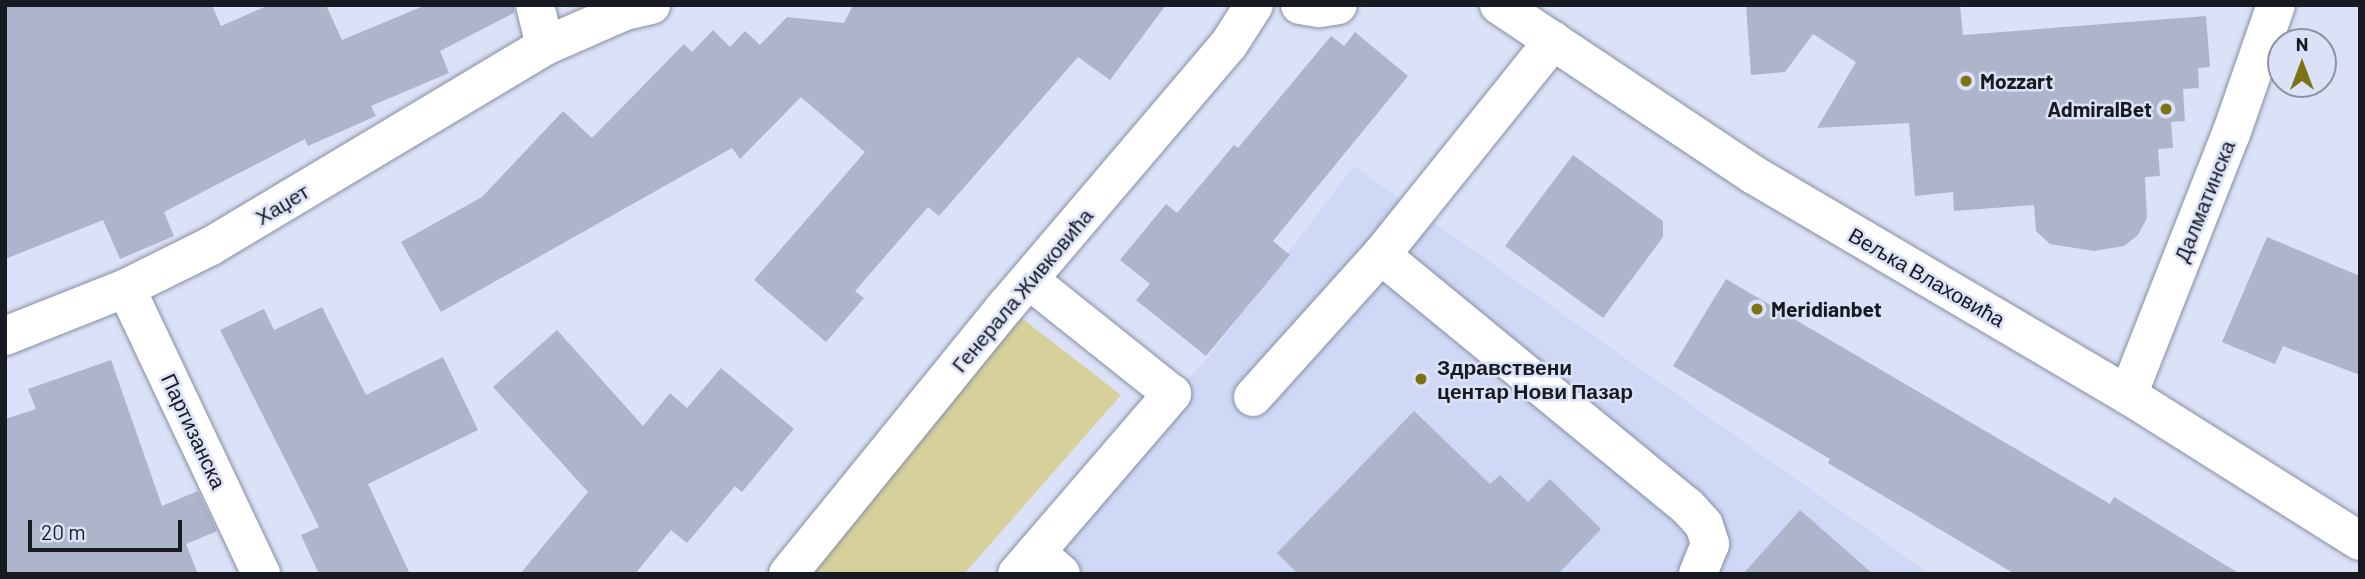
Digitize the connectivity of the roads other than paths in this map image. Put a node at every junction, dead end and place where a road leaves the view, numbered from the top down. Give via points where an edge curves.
1 (535, 5) edge
2 (1254, 5) edge
3 (1300, 5) edge
4 (1338, 5) edge
5 (1499, 5) edge
6 (2276, 5) edge
7 (634, 7) edge
8 (1553, 41) junction
9 (545, 46) junction
10 (1381, 255) junction
11 (1030, 280) junction
12 (126, 288) junction
13 (5, 335) edge
14 (2128, 395) junction
15 (1253, 397) dead end
16 (2360, 541) edge
17 (1038, 566) edge
18 (261, 574) edge
19 (788, 574) edge
20 (1698, 574) edge

1 - 9 street
2 - 11 street, Генерала Живковића via 1229,44
3 - 4 street
5 - 8 street, Вељка Влаховића
6 - 14 street, Далматинска via 2231,134
7 - 9 street, Хаџет
8 - 10 street
8 - 14 street, Вељка Влаховића via 1754,175
9 - 12 street, Хаџет via 211,246
10 - 15 street
10 - 20 street via 1687,506 1703,525 1710,544
11 - 17 street via 1172,394
11 - 19 street, Генерала Живковића
12 - 13 street, Хаџет
12 - 18 street, Партизанска
14 - 16 street, Вељка Влаховића

